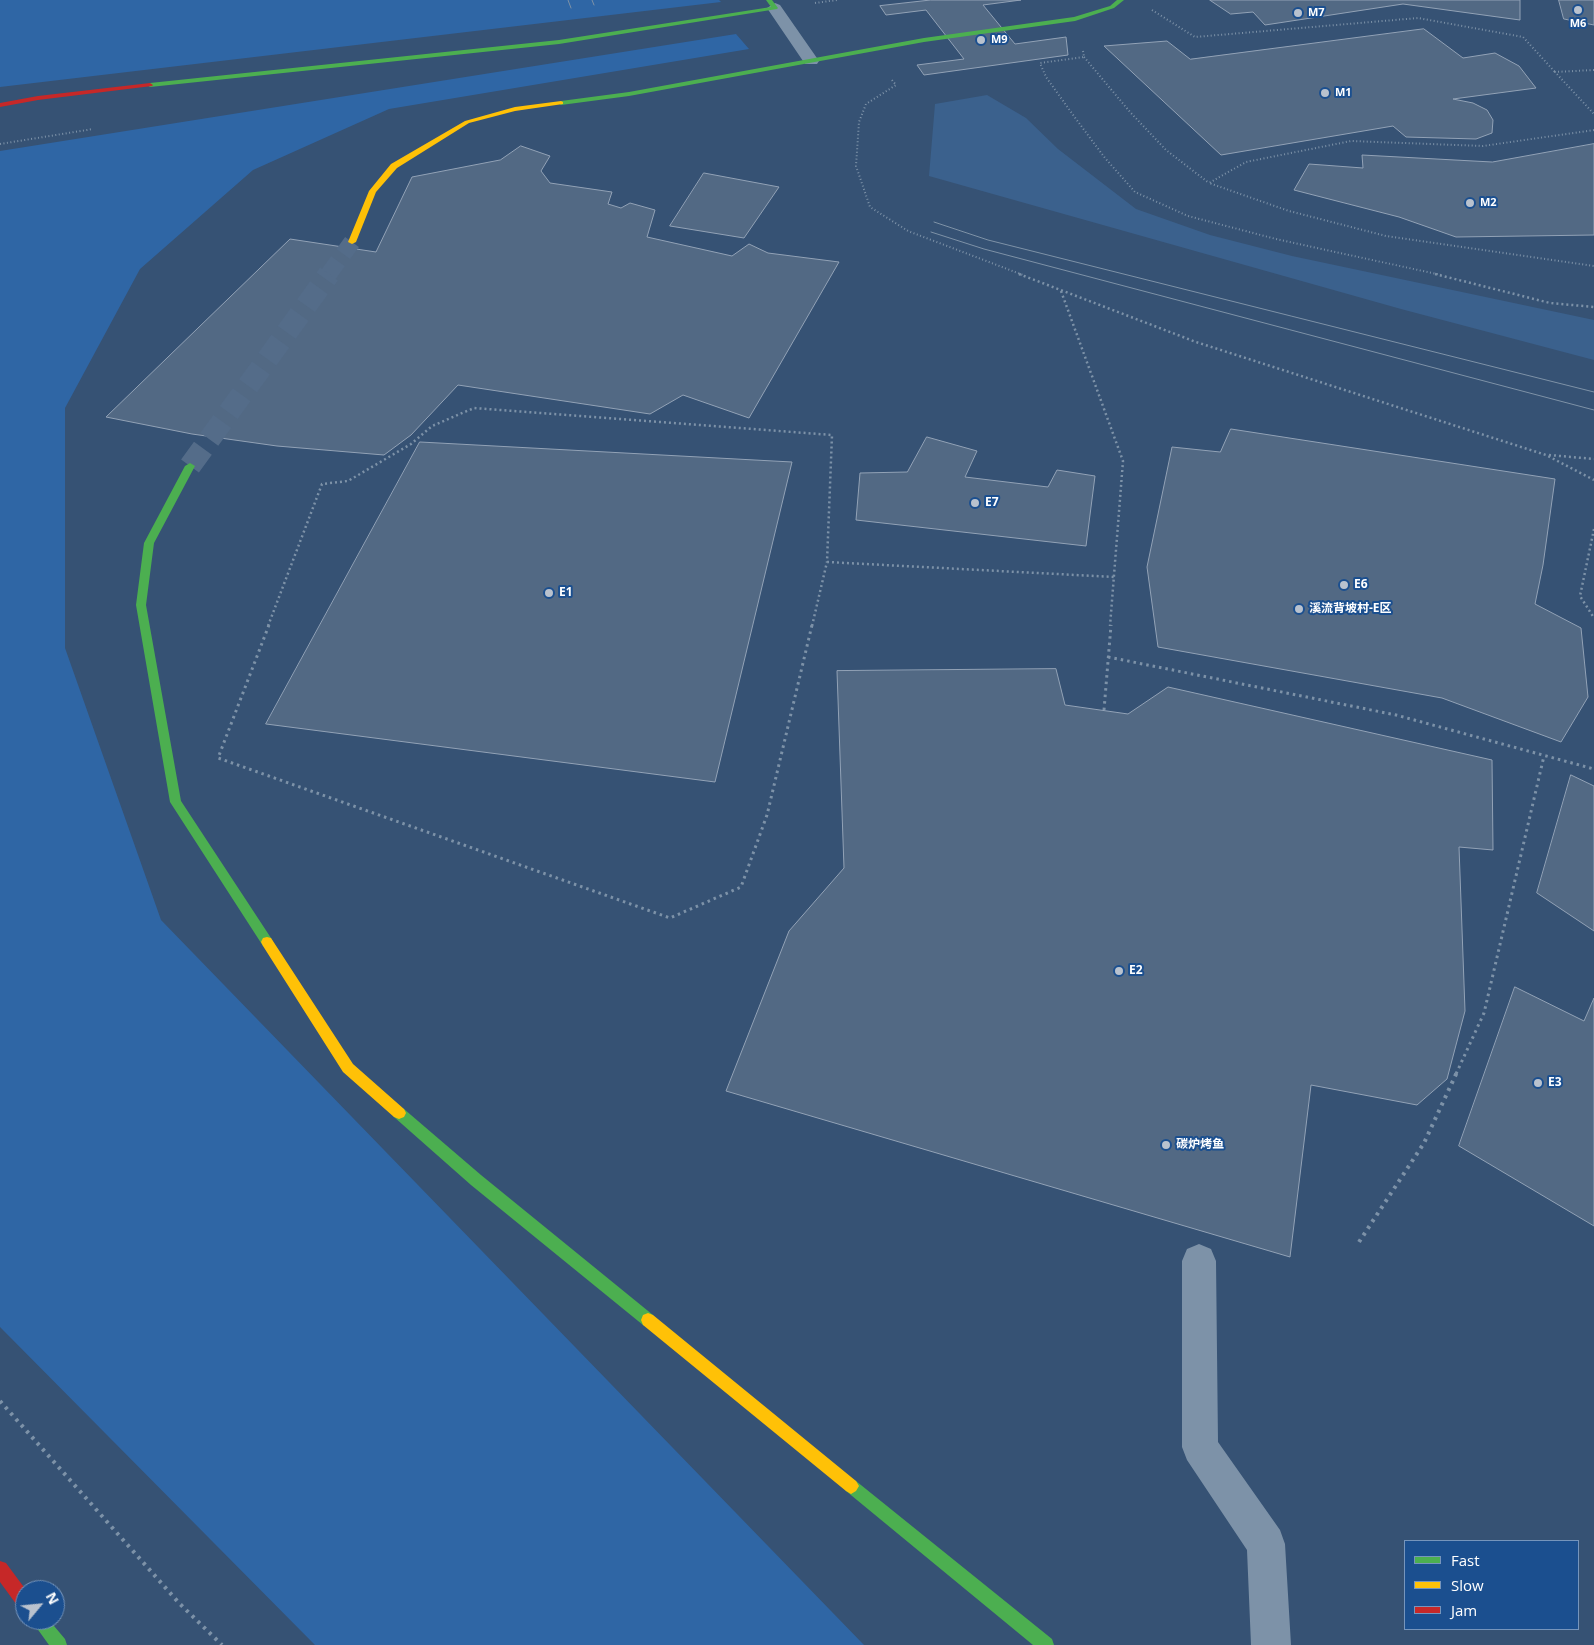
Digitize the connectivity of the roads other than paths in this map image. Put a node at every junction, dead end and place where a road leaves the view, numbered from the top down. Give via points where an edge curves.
1 (1121, 0) edge
2 (772, 4) edge
3 (811, 61) junction
4 (0, 105) edge
5 (352, 242) tunnel mouth
6 (190, 466) tunnel mouth
7 (1199, 1261) dead end
8 (0, 1569) edge
9 (15, 1589) edge
10 (47, 1630) edge
11 (59, 1645) edge
12 (1046, 1645) edge
13 (1271, 1645) edge

1 - 3 street via 1112,7 1075,19 924,40
2 - 3 street
2 - 4 street via 559,42 270,71
3 - 5 street via 629,94 515,109 467,122 394,166 373,191
6 - 12 street via 149,543 141,605 176,802 348,1068 476,1180
7 - 13 street via 1200,1447 1266,1544
8 - 9 street
10 - 11 street

